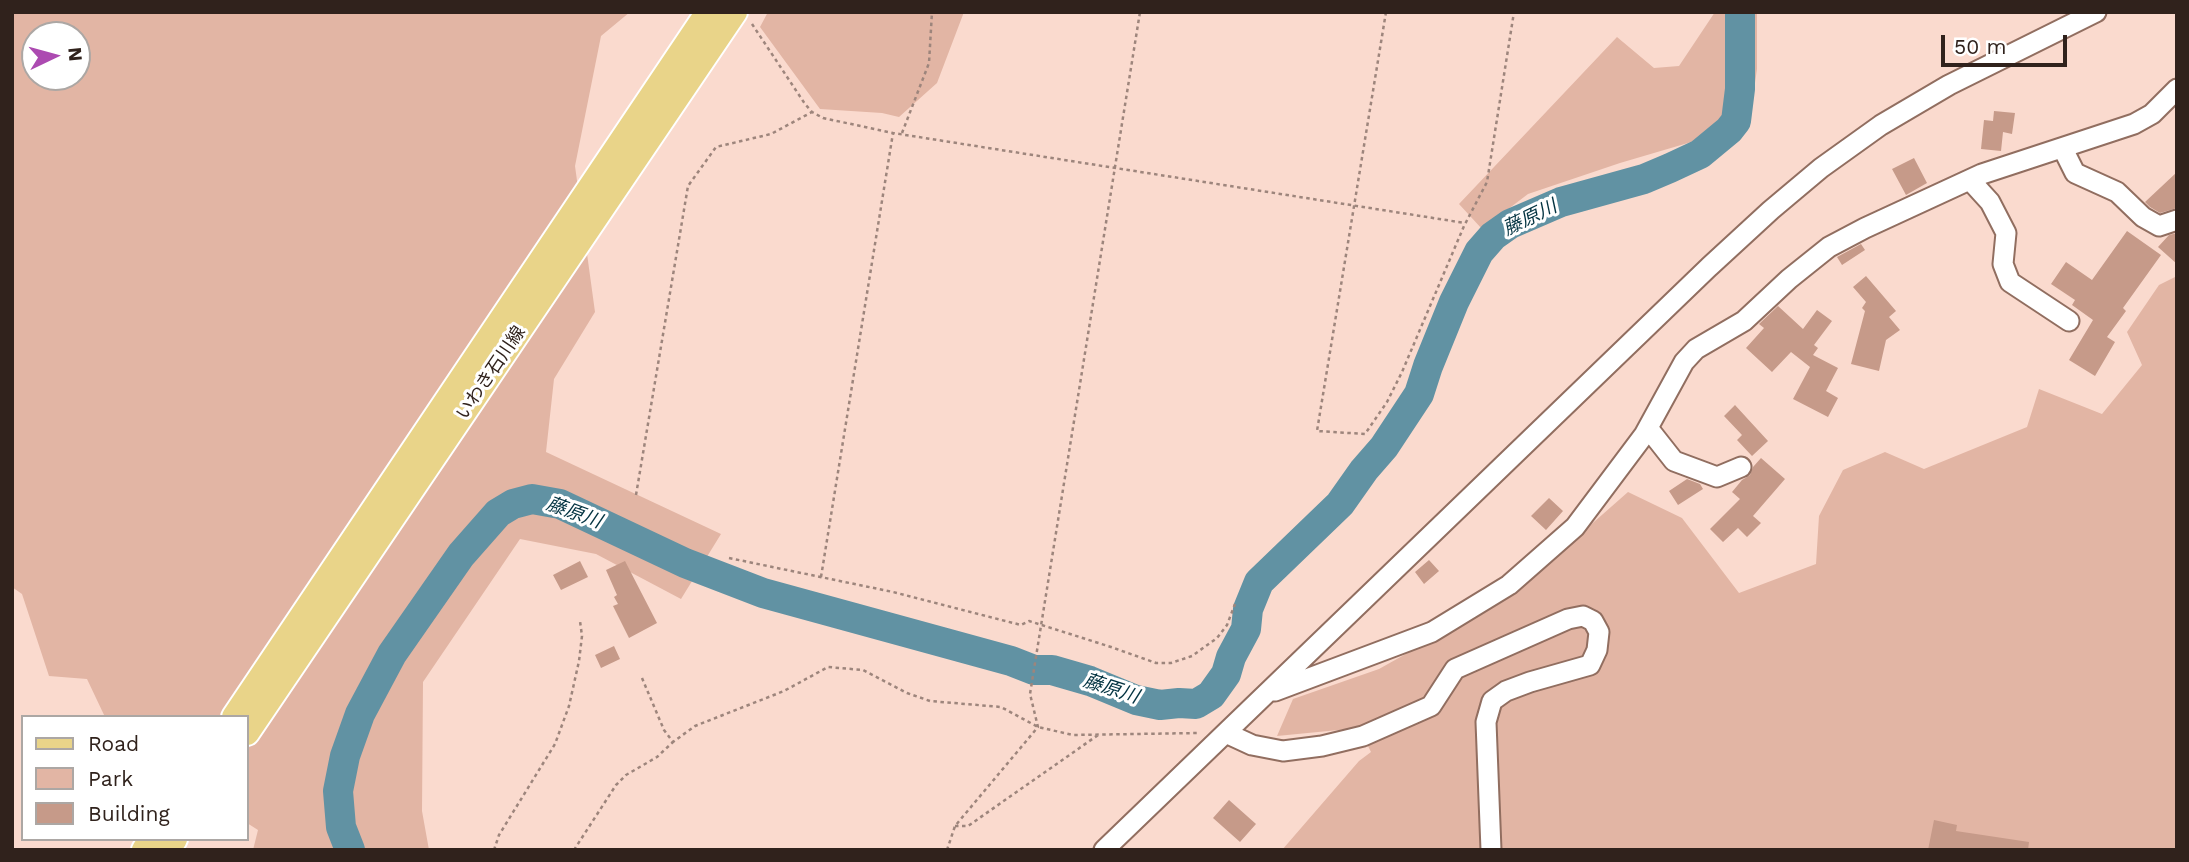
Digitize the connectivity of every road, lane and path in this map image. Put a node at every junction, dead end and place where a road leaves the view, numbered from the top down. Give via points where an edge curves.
1 (708, 12) edge
2 (932, 12) edge
3 (1140, 12) edge
4 (1387, 12) edge
5 (1514, 12) edge
6 (2096, 12) edge
7 (743, 18) edge
8 (2177, 89) edge
9 (812, 112) junction
10 (893, 133) junction
11 (901, 133) junction
12 (2063, 149) junction
13 (1115, 167) junction
14 (1970, 180) junction
15 (1355, 205) junction
16 (2177, 220) edge
17 (1465, 223) dead end
18 (2069, 321) dead end
19 (1648, 428) junction
20 (1741, 467) dead end
21 (636, 495) dead end
22 (729, 558) dead end
23 (821, 577) junction
24 (1235, 604) dead end
25 (580, 621) dead end
26 (1041, 625) junction
27 (642, 678) dead end
28 (1269, 693) junction
29 (235, 715) edge
30 (1038, 727) junction
31 (248, 732) edge
32 (1226, 733) junction
33 (1098, 734) junction
34 (673, 742) junction
35 (955, 826) junction
36 (494, 850) edge
37 (574, 850) edge
38 (947, 850) edge
39 (1104, 850) edge
40 (1491, 850) edge

1 - 29 main road, いわき石川線
2 - 11 path via 929,63
3 - 13 path
4 - 15 path
5 - 15 path via 1486,182 1397,382 1365,434 1318,431
6 - 28 street via 1949,85 1821,168 1709,267
7 - 9 path
7 - 31 main road, いわき石川線
8 - 12 street via 2152,114 2134,124
9 - 10 path
9 - 21 path via 771,134 716,147 688,186
10 - 11 path
10 - 23 path
11 - 13 path
12 - 14 street
12 - 16 street via 2075,173 2116,192 2143,217 2159,226
13 - 15 path
13 - 26 path
14 - 18 street via 1990,202 2006,233 2003,264 2010,282
14 - 19 street via 1829,247 1744,321 1696,349 1684,362
15 - 17 path
19 - 20 street via 1674,461 1717,477
19 - 28 street via 1575,527 1509,585 1432,632
22 - 23 path
23 - 26 path via 1021,625 1029,621
24 - 26 path via 1217,638 1192,656 1171,663 1156,663
25 - 36 path via 579,661 555,744
26 - 30 path via 1030,694
27 - 34 path
28 - 32 street
30 - 33 path via 1073,735
30 - 34 path via 1001,707 930,701 863,670 828,667 783,691 702,723
30 - 35 path
32 - 33 path
32 - 39 street
32 - 40 street via 1252,746 1283,751 1363,736 1432,706 1455,669 1583,616 1593,621 1599,632 1590,666 1530,682 1492,701 1486,722
33 - 35 path via 968,826
34 - 37 path via 616,785
35 - 38 path

